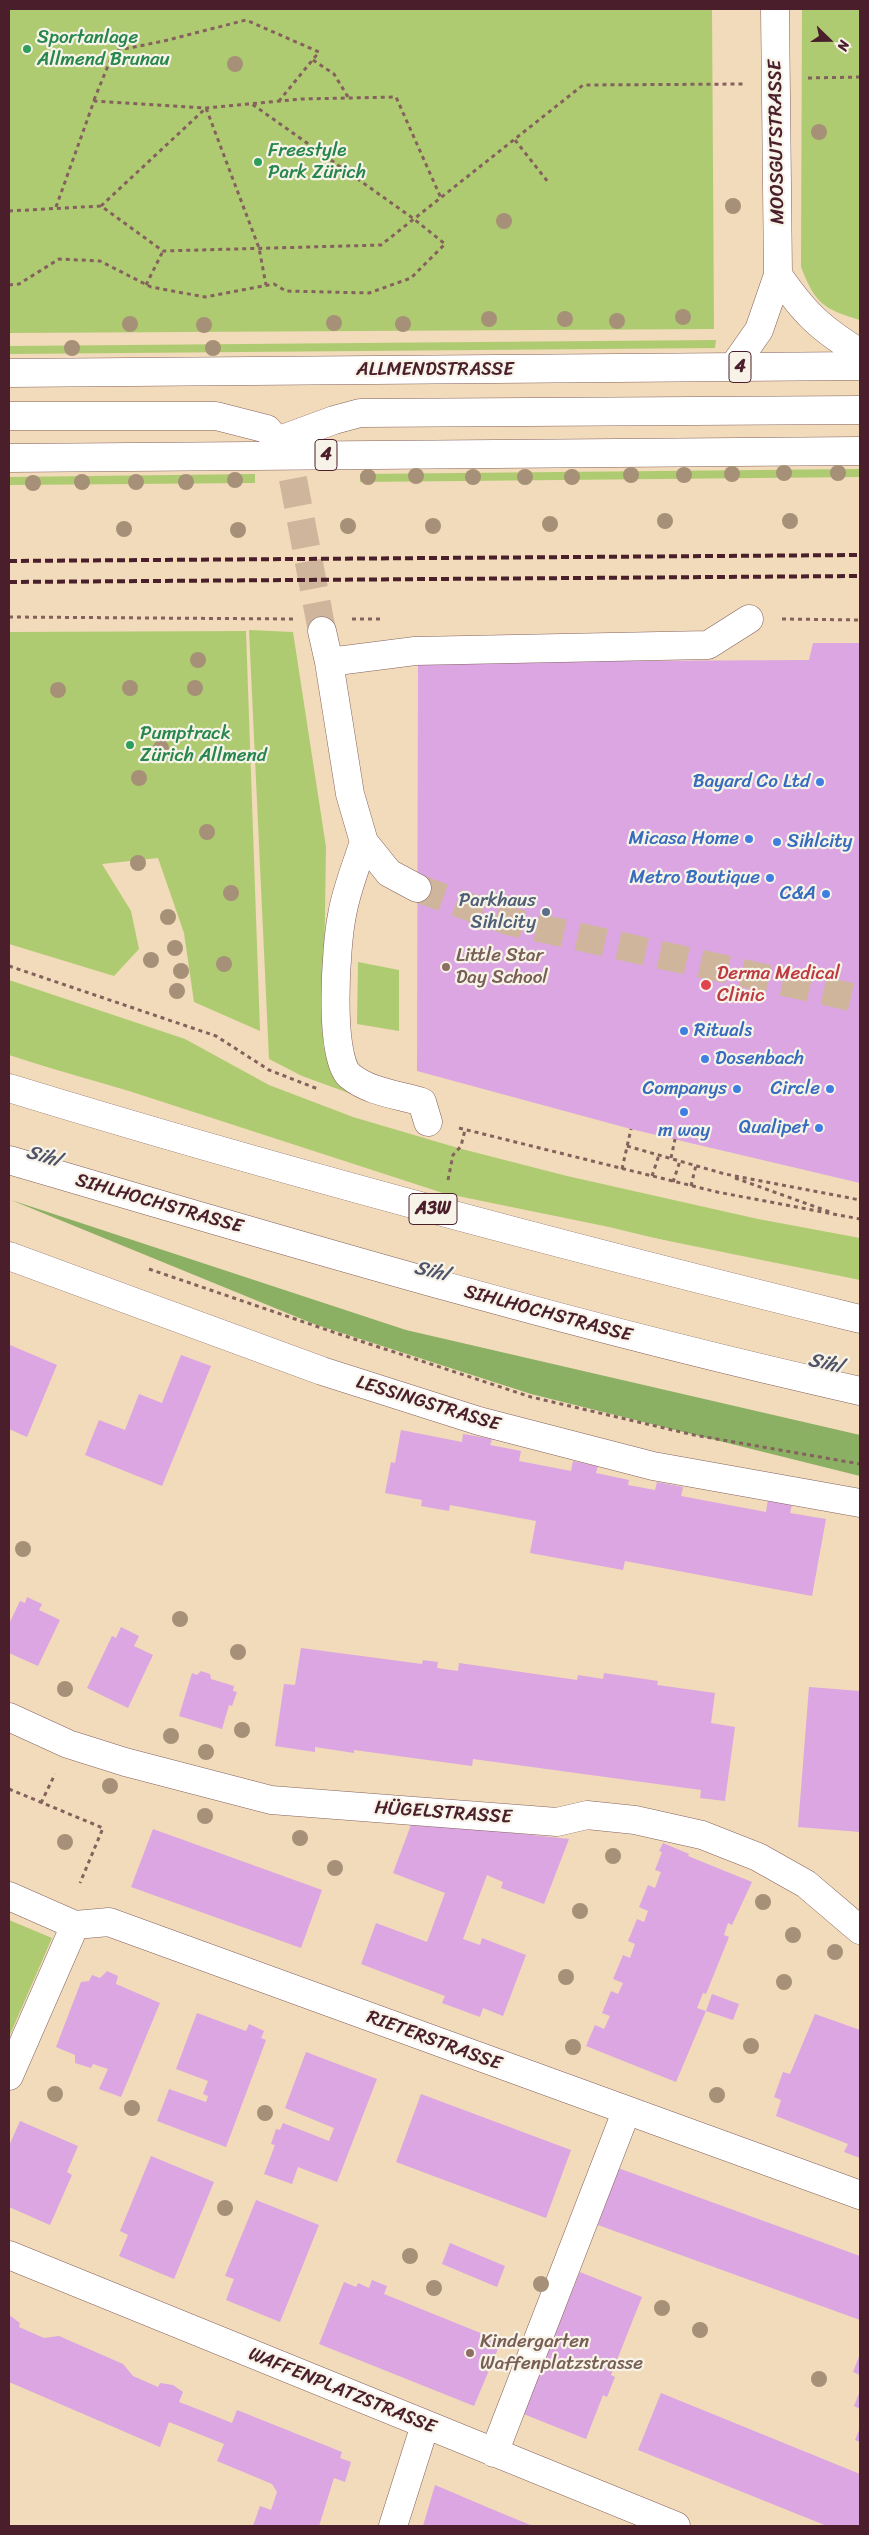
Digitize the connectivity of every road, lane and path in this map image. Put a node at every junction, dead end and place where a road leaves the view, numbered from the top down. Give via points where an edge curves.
1 (775, 9) edge
2 (313, 60) junction
3 (860, 77) edge
4 (776, 80) junction
5 (348, 98) junction
6 (94, 100) junction
7 (278, 101) junction
8 (252, 104) junction
9 (206, 108) junction
10 (515, 140) junction
11 (548, 182) dead end
12 (441, 198) junction
13 (101, 206) junction
14 (56, 208) junction
15 (9, 211) edge
16 (414, 219) junction
17 (259, 248) junction
18 (164, 251) junction
19 (778, 275) junction
20 (9, 285) edge
21 (146, 285) junction
22 (266, 285) junction
23 (860, 353) edge
24 (860, 366) edge
25 (733, 367) junction
26 (9, 373) edge
27 (860, 410) edge
28 (9, 416) edge
29 (860, 451) edge
30 (9, 458) edge
31 (749, 619) dead end
32 (322, 631) tunnel mouth
33 (329, 662) junction
34 (364, 842) junction
35 (417, 888) tunnel mouth
36 (9, 1088) edge
37 (428, 1122) dead end
38 (632, 1129) dead end
39 (465, 1130) dead end
40 (675, 1139) dead end
41 (627, 1146) junction
42 (659, 1155) junction
43 (671, 1158) junction
44 (9, 1160) edge
45 (680, 1161) junction
46 (696, 1165) junction
47 (622, 1168) dead end
48 (725, 1174) junction
49 (652, 1176) dead end
50 (673, 1182) dead end
51 (447, 1185) dead end
52 (691, 1186) dead end
53 (860, 1200) edge
54 (841, 1215) dead end
55 (9, 1256) edge
56 (142, 1267) dead end
57 (860, 1319) edge
58 (860, 1391) edge
59 (860, 1464) edge
60 (860, 1504) edge
61 (9, 1717) edge
62 (9, 1789) edge
63 (80, 1883) dead end
64 (9, 1896) edge
65 (75, 1925) junction
66 (860, 1930) edge
67 (9, 2076) edge
68 (626, 2112) junction
69 (860, 2195) edge
70 (9, 2255) edge
71 (425, 2425) junction
72 (494, 2453) junction
73 (393, 2526) edge
74 (676, 2526) edge

1 - 4 main road, MOOSGUTSTRASSE
2 - 5 path via 334,74
2 - 6 path via 319,52 246,20 114,51
2 - 7 path
3 - 4 path
4 - 10 path via 754,84 583,85
4 - 19 main road, MOOSGUTSTRASSE
5 - 7 path
5 - 12 path via 396,97
6 - 9 path
6 - 14 path
7 - 8 path
8 - 9 path
8 - 16 path
9 - 13 path
9 - 17 path
10 - 11 path
10 - 12 path
12 - 16 path
13 - 14 path
13 - 18 path
14 - 15 path
16 - 17 path via 381,245
16 - 22 path via 445,244 411,278 369,293 286,290 274,284
17 - 18 path
17 - 22 path
18 - 21 path
19 - 23 main road via 812,320
19 - 25 main road, MOOSGUTSTRASSE via 758,330
20 - 21 path via 19,284 59,259 100,261
21 - 22 path via 205,297
24 - 25 main road, ALLMENDSTRASSE / 4
25 - 26 main road, ALLMENDSTRASSE / 4
27 - 28 main road via 360,413 277,441 267,429 216,416
29 - 30 main road, 4
31 - 33 main road via 708,646 415,651
32 - 33 main road
33 - 34 main road via 350,794
34 - 35 main road via 389,873
34 - 37 main road via 342,914 336,964 337,1044 348,1075 366,1086 422,1102
36 - 57 main road, A3W via 294,1173
38 - 41 path
39 - 51 path via 461,1146 454,1155
40 - 43 path
41 - 42 path
41 - 47 path
42 - 43 path
42 - 49 path
43 - 45 path
44 - 58 main road, SIHLHOCHSTRASSE via 515,1307
45 - 46 path
45 - 50 path
46 - 48 path
46 - 52 path
48 - 53 path
48 - 54 path
55 - 60 main road, LESSINGSTRASSE via 322,1371 479,1421 652,1466
56 - 59 path via 531,1397 694,1435
61 - 66 main road, HÜGELSTRASSE via 87,1750 272,1800 557,1822 587,1815 635,1820 702,1834 758,1857 806,1884
62 - 63 path via 103,1828
64 - 65 main road, RIETERSTRASSE
65 - 67 main road
65 - 68 main road, RIETERSTRASSE via 109,1922
68 - 69 main road, RIETERSTRASSE
68 - 72 main road
70 - 71 main road, WAFFENPLATZSTRASSE
71 - 72 main road, WAFFENPLATZSTRASSE
71 - 73 main road
72 - 74 main road, WAFFENPLATZSTRASSE

